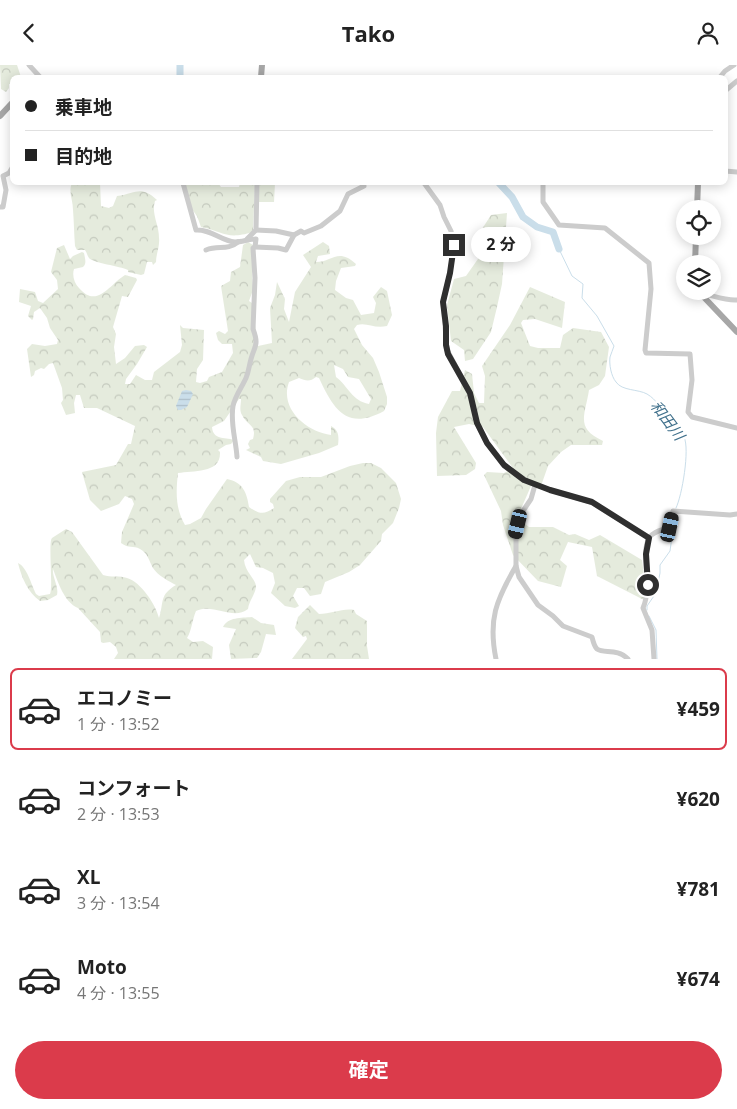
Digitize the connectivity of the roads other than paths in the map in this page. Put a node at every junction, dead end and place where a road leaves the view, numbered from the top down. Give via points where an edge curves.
1 (29, 65) edge
2 (731, 66) edge
3 (38, 75) edge
4 (722, 75) edge
5 (10, 105) edge
6 (0, 116) edge
7 (10, 173) edge
8 (184, 185) edge
9 (257, 185) edge
10 (364, 185) edge
11 (425, 185) edge
12 (543, 185) edge
13 (698, 185) edge
14 (697, 200) edge
15 (0, 207) edge
16 (256, 230) junction
17 (294, 235) junction
18 (246, 239) junction
19 (238, 242) junction
20 (255, 247) junction
21 (206, 250) dead end
22 (721, 297) edge
23 (707, 300) edge
24 (737, 300) edge
25 (737, 332) edge
26 (737, 428) edge
27 (237, 457) dead end
28 (535, 485) junction
29 (737, 514) edge
30 (649, 538) junction
31 (516, 566) junction
32 (496, 659) edge
33 (628, 659) edge
34 (654, 659) edge

1 - 3 street
2 - 4 street
5 - 6 main road
7 - 15 street via 3,175 5,199 3,207
8 - 19 street via 196,229
9 - 16 street
10 - 17 street via 348,194 340,211 321,226
11 - 28 street via 440,205 454,245 443,302 447,350 470,393 477,423 487,443 504,465
12 - 26 street via 543,202 559,225 605,228 649,263 651,289 646,353 690,354 692,380 688,412 692,417
13 - 14 main road
16 - 17 street
16 - 18 street
17 - 20 street via 286,250
18 - 19 street
18 - 20 street via 256,239
19 - 21 street via 229,248
20 - 27 street via 252,253 256,348 233,406
22 - 24 street
23 - 25 main road
28 - 30 street via 592,502
28 - 31 street via 518,524
29 - 30 street via 673,511 670,527
30 - 34 street via 647,599 643,608 652,630
31 - 32 street via 493,619
31 - 33 street via 519,577 538,605 563,626 592,637 596,648 622,654

